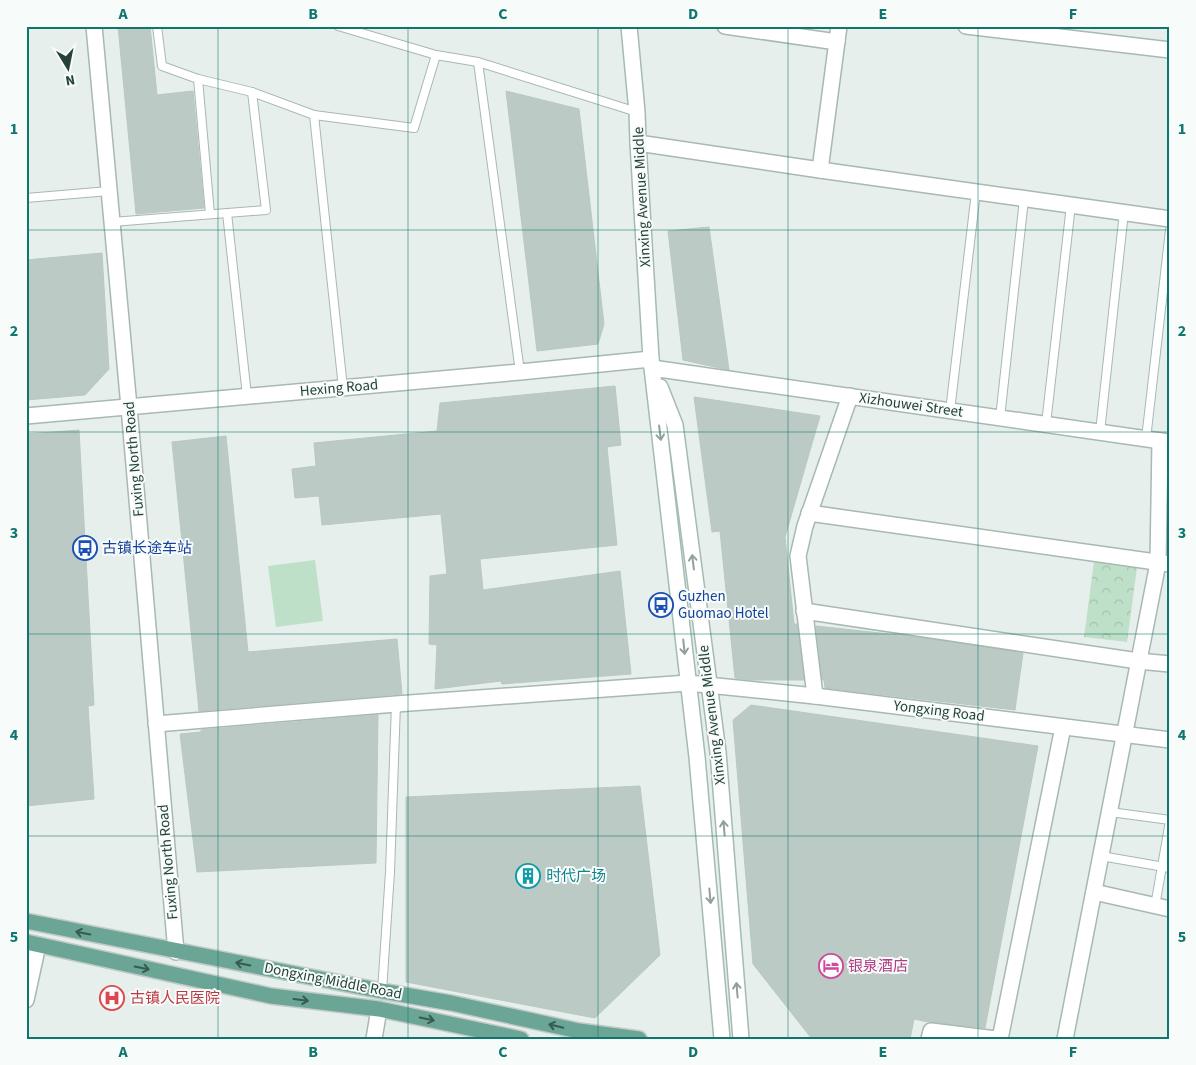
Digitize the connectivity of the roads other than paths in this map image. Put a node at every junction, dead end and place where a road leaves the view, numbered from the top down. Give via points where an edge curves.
1 (94, 26) edge
2 (157, 26) edge
3 (338, 26) edge
4 (629, 26) edge
5 (725, 26) edge
6 (966, 26) edge
7 (838, 34) edge
8 (1170, 50) edge
9 (436, 55) junction
10 (478, 62) junction
11 (198, 79) junction
12 (252, 92) junction
13 (637, 112) junction
14 (314, 115) junction
15 (638, 143) junction
16 (820, 170) junction
17 (109, 191) junction
18 (976, 192) junction
19 (26, 198) edge
20 (1024, 198) junction
21 (1071, 205) junction
22 (1124, 212) junction
23 (227, 213) junction
24 (210, 214) junction
25 (1170, 219) edge
26 (112, 222) junction
27 (1170, 230) edge
28 (652, 363) junction
29 (520, 372) junction
30 (343, 388) junction
31 (247, 396) junction
32 (850, 396) junction
33 (129, 407) junction
34 (950, 411) junction
35 (26, 416) edge
36 (1000, 418) junction
37 (1046, 424) junction
38 (1100, 432) junction
39 (1158, 440) edge
40 (809, 513) junction
41 (1164, 564) edge
42 (804, 611) junction
43 (1138, 661) junction
44 (1170, 664) edge
45 (688, 683) junction
46 (709, 685) junction
47 (814, 696) junction
48 (396, 704) junction
49 (156, 724) junction
50 (1063, 727) junction
51 (1125, 734) junction
52 (1170, 740) edge
53 (1110, 812) junction
54 (1170, 821) edge
55 (1101, 856) junction
56 (1166, 868) edge
57 (1094, 892) junction
58 (1162, 908) edge
59 (26, 921) edge
60 (32, 943) edge
61 (176, 952) junction
62 (382, 991) junction
63 (26, 1000) edge
64 (379, 1009) junction
65 (374, 1039) edge
66 (521, 1039) edge
67 (639, 1039) edge
68 (722, 1039) edge
69 (741, 1039) edge
70 (929, 1039) edge
71 (996, 1039) edge
72 (1000, 1039) edge
73 (1065, 1039) edge

1 - 17 street, Fuxing North Road
2 - 11 lane via 162,66
3 - 9 lane
4 - 13 street, Xinxing Avenue Middle
5 - 7 street
6 - 8 street
7 - 16 street
9 - 10 lane
9 - 14 lane via 414,128
10 - 13 lane
10 - 29 lane
11 - 12 lane
11 - 24 lane
12 - 14 lane
12 - 23 lane via 266,210
13 - 15 street, Xinxing Avenue Middle
14 - 30 lane
15 - 16 street
15 - 28 street, Xinxing Avenue Middle
16 - 18 street
17 - 19 lane
17 - 26 street, Fuxing North Road
18 - 20 street
18 - 34 lane
20 - 21 street
20 - 36 lane
21 - 22 street
21 - 37 lane
22 - 25 street
22 - 38 lane
23 - 24 lane
23 - 31 lane
24 - 26 lane
26 - 33 street, Fuxing North Road
27 - 39 lane
28 - 29 street, Hexing Road
28 - 32 street, Xizhouwei Street
28 -> 45 street, Xinxing Avenue Middle
46 -> 28 street, Xinxing Avenue Middle via 676,425
29 - 30 street, Hexing Road
30 - 31 street, Hexing Road
31 - 33 street, Hexing Road
32 - 34 street, Xizhouwei Street
32 - 40 street
33 - 35 street, Hexing Road
33 - 49 street, Fuxing North Road
34 - 36 street, Xizhouwei Street
36 - 37 street, Xizhouwei Street
37 - 38 street, Xizhouwei Street
38 - 39 street, Xizhouwei Street
39 - 41 street
40 - 41 street
40 - 42 street via 798,556
41 - 43 street
42 - 43 street
42 - 47 street
43 - 44 street
43 - 51 street
45 - 46 street, Yongxing Road
45 - 48 street, Yongxing Road
45 -> 68 street, Xinxing Avenue Middle
46 - 47 street, Yongxing Road
69 -> 46 street, Xinxing Avenue Middle via 718,752
47 - 50 street, Yongxing Road
48 - 49 street, Yongxing Road
48 - 62 lane
49 - 61 street, Fuxing North Road
50 - 51 street, Yongxing Road
50 - 72 street
51 - 52 street, Yongxing Road
51 - 53 street
53 - 54 lane
53 - 55 street
54 - 56 lane
55 - 56 lane
55 - 57 street
56 - 58 lane
57 - 58 street
57 - 73 street
61 -> 59 main road, Dongxing Middle Road
60 - 63 street
60 -> 64 main road, Dongxing Middle Road via 271,996
62 -> 61 main road, Dongxing Middle Road
67 -> 62 main road, Dongxing Middle Road via 579,1031
64 - 65 street
64 -> 66 main road, Dongxing Middle Road
70 - 71 street via 931,1031

